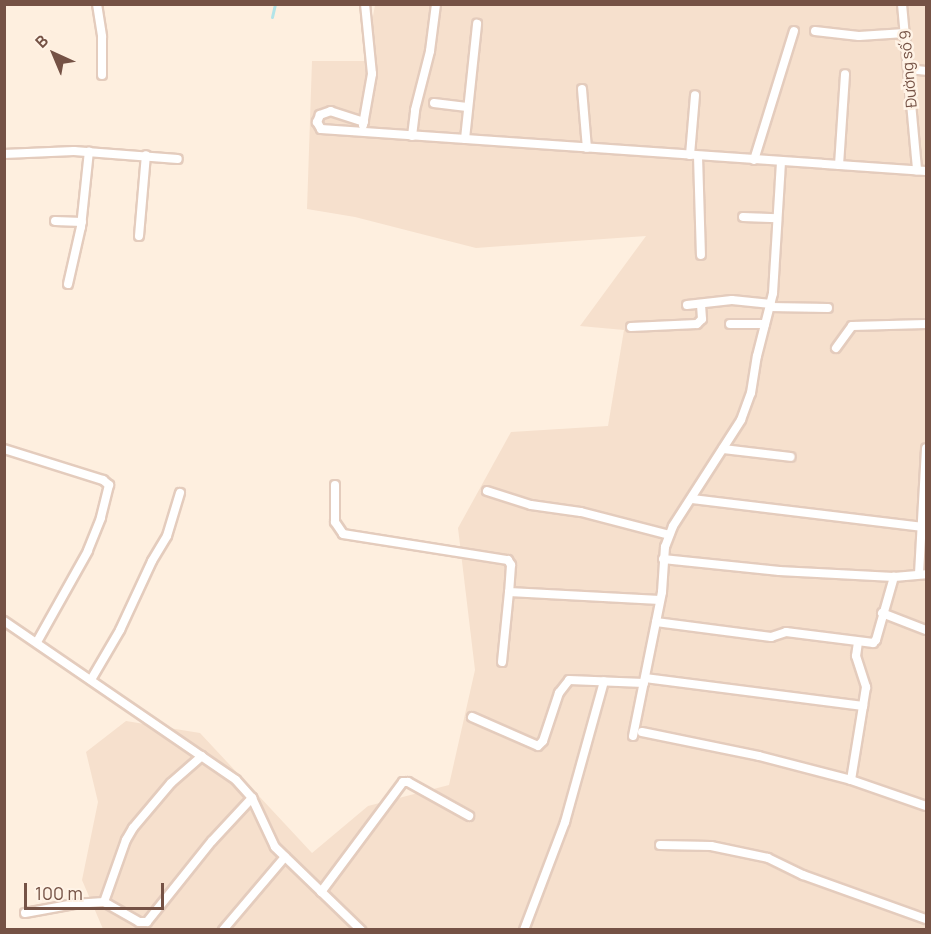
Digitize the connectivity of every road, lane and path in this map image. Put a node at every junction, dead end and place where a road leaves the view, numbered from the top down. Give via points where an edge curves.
1 (97, 4) edge
2 (365, 4) edge
3 (436, 4) edge
4 (902, 4) edge
5 (477, 24) dead end
6 (794, 31) dead end
7 (815, 31) dead end
8 (905, 33) junction
9 (908, 69) junction
10 (927, 71) edge
11 (845, 74) dead end
12 (102, 75) dead end
13 (582, 89) dead end
14 (695, 95) dead end
15 (434, 103) dead end
16 (467, 107) junction
17 (364, 122) junction
18 (362, 132) junction
19 (412, 135) junction
20 (465, 139) junction
21 (587, 148) junction
22 (89, 151) junction
23 (4, 154) edge
24 (147, 155) junction
25 (694, 155) junction
26 (178, 159) dead end
27 (754, 160) junction
28 (782, 161) junction
29 (839, 165) junction
30 (922, 170) edge
31 (743, 217) dead end
32 (777, 218) junction
33 (55, 221) dead end
34 (81, 222) junction
35 (139, 236) dead end
36 (701, 255) dead end
37 (68, 284) dead end
38 (701, 304) junction
39 (770, 305) junction
40 (687, 306) dead end
41 (828, 308) dead end
42 (730, 324) dead end
43 (765, 324) junction
44 (927, 324) edge
45 (631, 327) dead end
46 (836, 348) dead end
47 (4, 449) edge
48 (723, 449) junction
49 (927, 450) edge
50 (790, 456) dead end
51 (335, 484) dead end
52 (487, 491) dead end
53 (180, 493) dead end
54 (692, 499) junction
55 (923, 527) junction
56 (669, 535) junction
57 (663, 559) junction
58 (923, 574) edge
59 (894, 577) junction
60 (509, 592) junction
61 (660, 600) junction
62 (882, 613) junction
63 (4, 621) edge
64 (656, 622) junction
65 (927, 630) edge
66 (37, 642) junction
67 (858, 642) junction
68 (502, 662) dead end
69 (92, 678) junction
70 (604, 681) junction
71 (645, 681) junction
72 (863, 706) junction
73 (472, 717) dead end
74 (642, 732) dead end
75 (633, 736) dead end
76 (202, 756) junction
77 (851, 780) junction
78 (252, 798) junction
79 (927, 806) edge
80 (469, 816) dead end
81 (660, 844) dead end
82 (285, 857) junction
83 (321, 892) junction
84 (104, 902) junction
85 (25, 913) dead end
86 (927, 919) edge
87 (223, 930) edge
88 (361, 930) edge
89 (524, 930) edge

1 - 12 street
2 - 17 street via 372,74
3 - 19 street
4 - 8 street, Đường số 9
5 - 16 street
6 - 27 street
7 - 8 street via 859,36
8 - 9 street, Đường số 9
9 - 10 street
9 - 30 street, Đường số 9
11 - 29 street
13 - 21 street
14 - 25 street
15 - 16 street
16 - 20 street
17 - 18 street
17 - 18 street via 334,111 318,118 321,129
18 - 19 street
19 - 20 street
20 - 21 street
21 - 25 street
22 - 23 street
22 - 24 street
22 - 34 street
24 - 26 street
24 - 35 street
25 - 27 street
25 - 36 street
27 - 28 street
28 - 29 street
28 - 32 street
29 - 30 street
31 - 32 street
32 - 39 street
33 - 34 street
34 - 37 street
38 - 39 street via 732,300
38 - 40 street
38 - 45 street via 702,319 697,324
39 - 41 street
39 - 43 street
42 - 43 street
43 - 48 street via 748,405
44 - 46 street via 852,326
47 - 66 street via 109,485 88,551
48 - 50 street
48 - 54 street
49 - 55 street
51 - 60 street via 335,522 343,534 508,560
52 - 56 street via 531,505 581,512
53 - 69 street via 167,536
54 - 55 street
54 - 56 street
55 - 58 street
56 - 57 street
57 - 59 street via 778,571
57 - 61 street
58 - 59 street
59 - 62 street
60 - 61 street
60 - 68 street
61 - 64 street
62 - 65 street
62 - 67 street via 876,640
63 - 66 street
64 - 67 street via 775,637 786,632
64 - 71 street
66 - 69 street
67 - 72 street via 856,656 866,687
69 - 76 street
70 - 71 street
70 - 73 street via 573,679 564,684 543,741 537,746
70 - 89 street via 565,822
71 - 72 street
71 - 75 street
72 - 77 street
74 - 77 street
76 - 78 street via 236,780
76 - 84 street via 171,783 133,828
77 - 79 street
78 - 82 street via 269,838
78 - 84 street via 147,922 139,922
80 - 83 street via 403,782
81 - 86 street via 711,846 768,858 803,875
82 - 83 street
82 - 87 street
83 - 88 street
84 - 85 street

